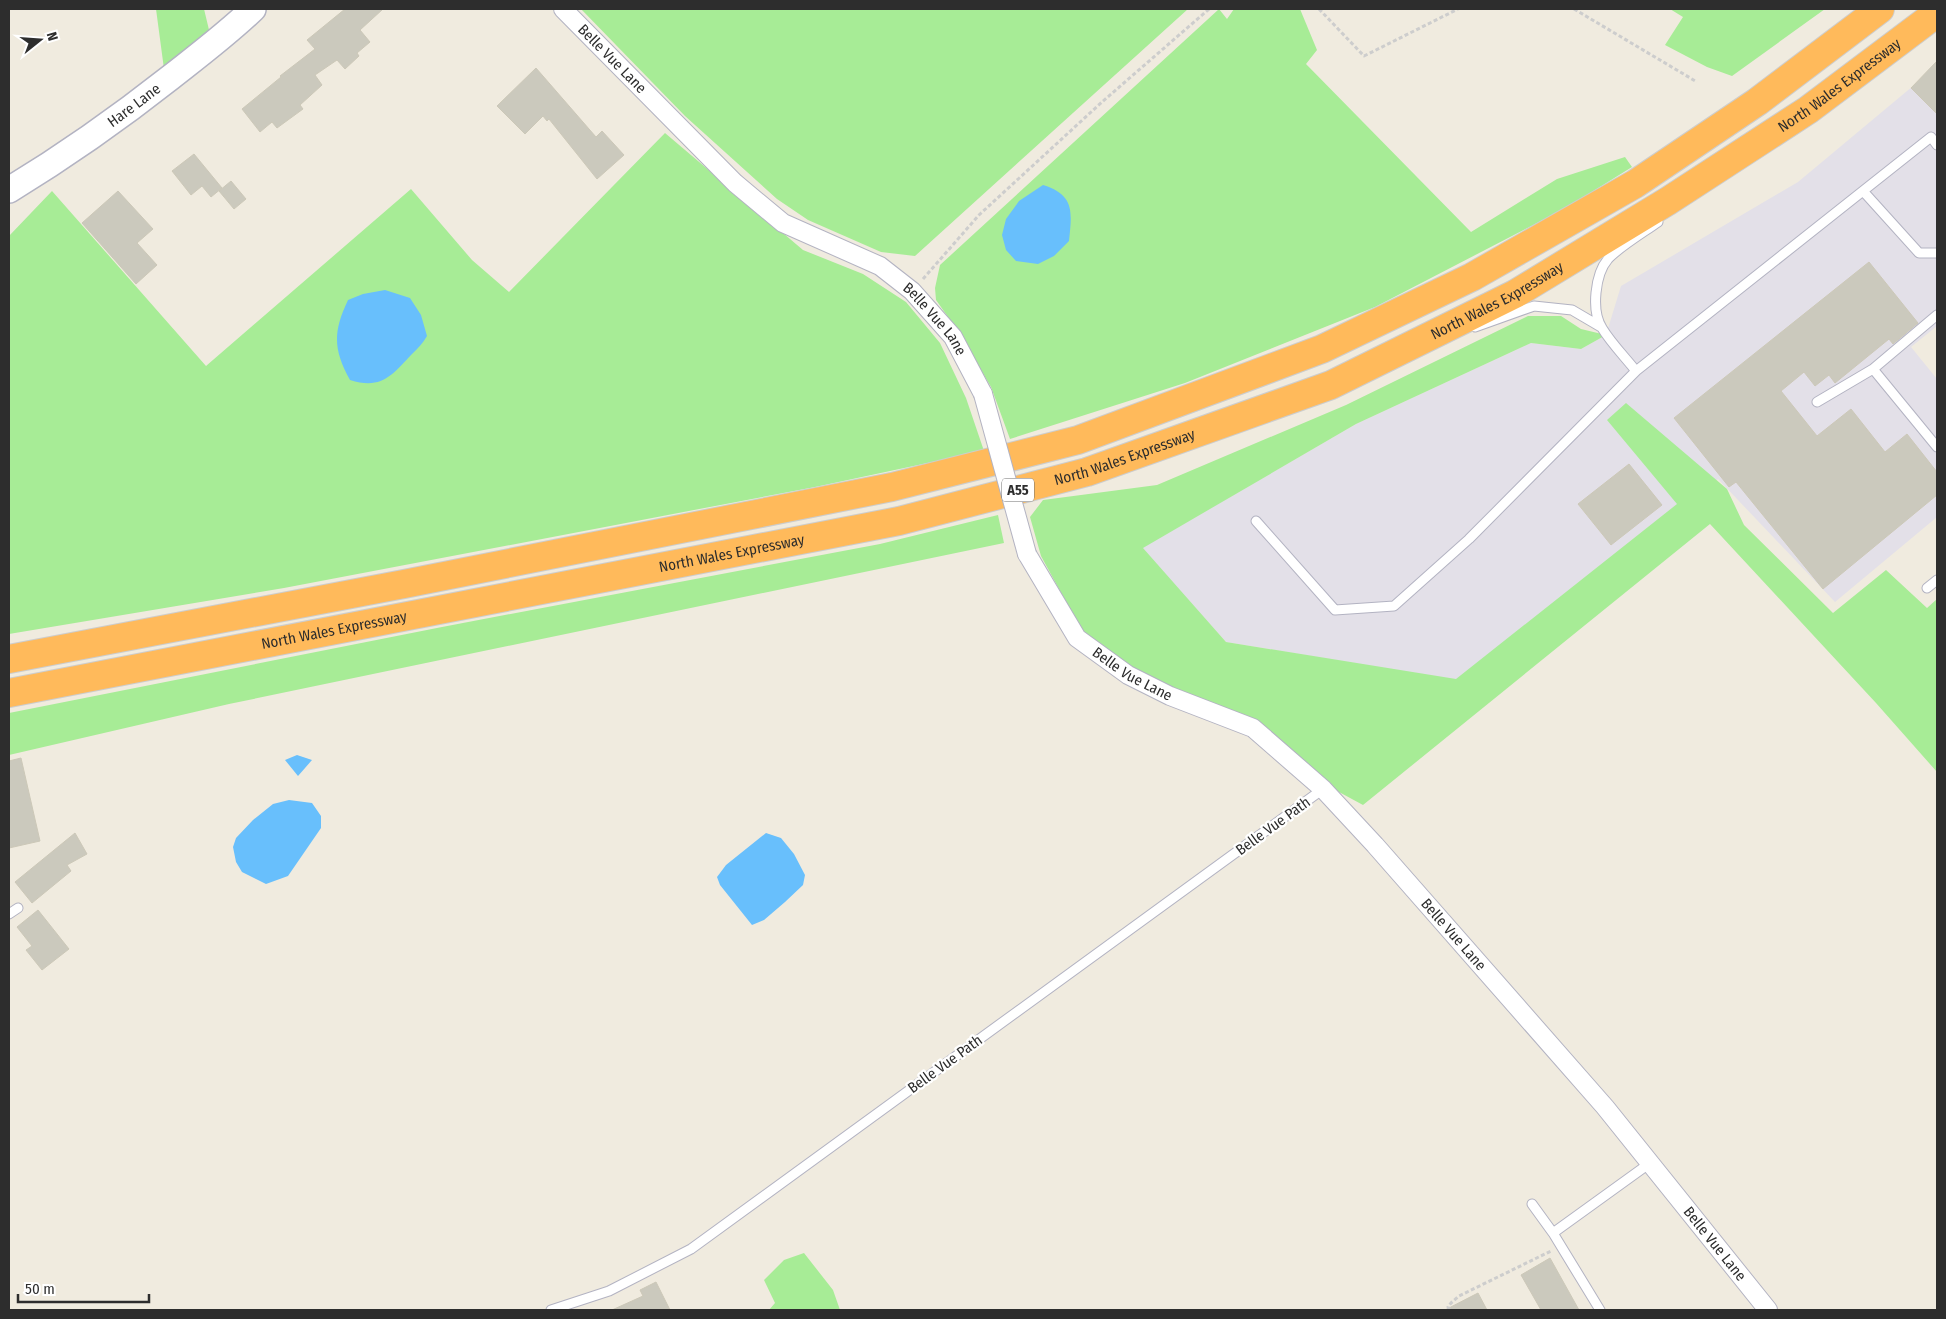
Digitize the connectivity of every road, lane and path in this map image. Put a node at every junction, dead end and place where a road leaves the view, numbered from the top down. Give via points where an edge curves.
1 (252, 9) edge
2 (563, 9) edge
3 (1209, 9) edge
4 (1319, 9) edge
5 (1458, 9) edge
6 (1574, 9) edge
7 (1880, 9) edge
8 (1932, 17) edge
9 (1697, 82) dead end
10 (1808, 110) junction
11 (1937, 145) edge
12 (9, 190) edge
13 (1863, 191) junction
14 (1688, 199) dead end
15 (1664, 217) dead end
16 (1937, 253) edge
17 (912, 290) junction
18 (1937, 315) edge
19 (1601, 327) junction
20 (1362, 368) junction
21 (1873, 369) junction
22 (1636, 370) junction
23 (1817, 402) dead end
24 (1937, 447) edge
25 (1256, 521) dead end
26 (1937, 580) edge
27 (1927, 588) dead end
28 (9, 659) edge
29 (9, 693) edge
30 (1323, 789) junction
31 (18, 908) dead end
32 (9, 914) edge
33 (1650, 1163) junction
34 (1532, 1204) dead end
35 (1553, 1233) junction
36 (1561, 1246) junction
37 (551, 1310) edge
38 (1450, 1310) edge
39 (1600, 1310) edge
40 (1768, 1310) edge

1 - 12 street, Hare Lane via 231,30 125,113
2 - 17 street, Belle Vue Lane via 735,183 783,222 880,266
3 - 17 path via 979,215
4 - 5 path via 1364,56
6 - 9 path
7 - 28 highway, North Wales Expressway / A55 via 1757,102 1635,184 1472,277 1322,349 1078,440 892,487
8 - 10 highway, North Wales Expressway / A55
10 - 14 lane
10 - 20 highway, North Wales Expressway / A55 via 1668,201 1515,294
11 - 13 lane via 1931,137
13 - 16 lane via 1919,253
13 - 22 lane
15 - 19 lane via 1608,259 1598,276 1596,298
17 - 30 street, Belle Vue Lane, bridge via 953,337 983,394 1027,554 1077,638 1128,675 1170,696 1253,728
18 - 21 lane
19 - 20 lane via 1572,310 1534,306
19 - 22 lane
20 - 29 highway, North Wales Expressway / A55 via 1331,385 1087,472 899,521
21 - 23 lane
21 - 24 lane
22 - 25 lane via 1468,539 1394,606 1335,610
26 - 27 lane
30 - 33 street, Belle Vue Lane via 1586,1085
30 - 37 lane, Belle Vue Path via 691,1249 609,1291
31 - 32 lane
33 - 35 lane
33 - 40 street, Belle Vue Lane
34 - 35 lane
35 - 36 lane
36 - 38 path via 1459,1296 1450,1303
36 - 39 lane

